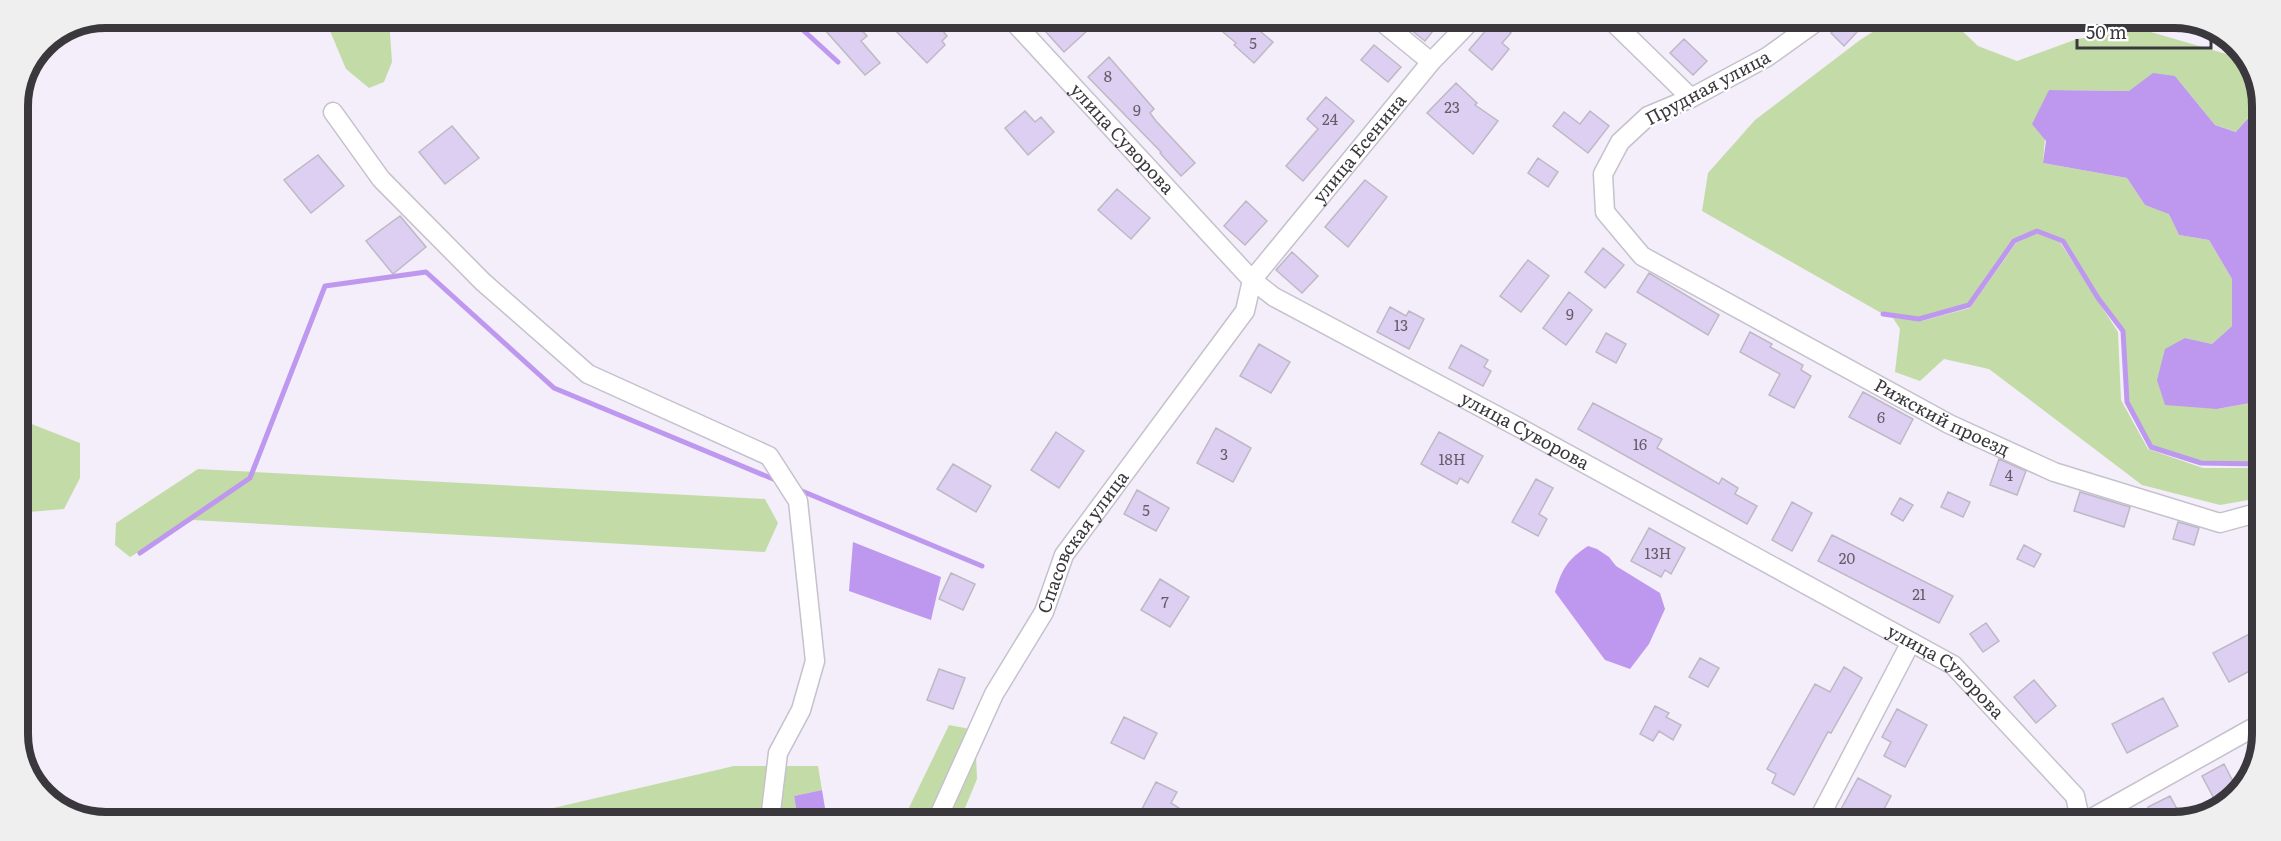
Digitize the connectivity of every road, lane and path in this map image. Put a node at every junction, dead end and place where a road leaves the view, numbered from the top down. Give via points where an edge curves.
1 (1019, 28) edge
2 (1390, 28) edge
3 (1464, 28) edge
4 (1619, 28) edge
5 (1808, 28) edge
6 (1431, 62) junction
7 (1691, 98) junction
8 (333, 112) dead end
9 (1642, 256) joint
10 (1252, 280) junction
11 (2252, 514) edge
12 (1911, 642) junction
13 (2252, 728) edge
14 (772, 812) edge
15 (941, 812) edge
16 (1822, 812) edge
17 (2079, 812) edge
18 (2102, 812) edge

1 - 10 street, улица Суворова
2 - 6 street
3 - 6 street, улица Есенина
4 - 7 street
5 - 7 street, Прудная улица via 1767,57
6 - 10 street, улица Есенина
7 - 9 street, Прудная улица via 1648,116 1620,142 1603,174 1605,212
8 - 14 street via 381,179 483,282 588,374 769,456 788,485 798,501 815,661 801,710 778,753
9 - 11 street, Рижский проезд via 1949,424 2054,472 2220,523
10 - 12 street, улица Суворова via 1274,297
10 - 15 street, Спасовская улица via 1245,311 1064,555 1044,612 994,694
12 - 16 street
12 - 17 street, улица Суворова via 1953,665 2075,796
13 - 18 street

